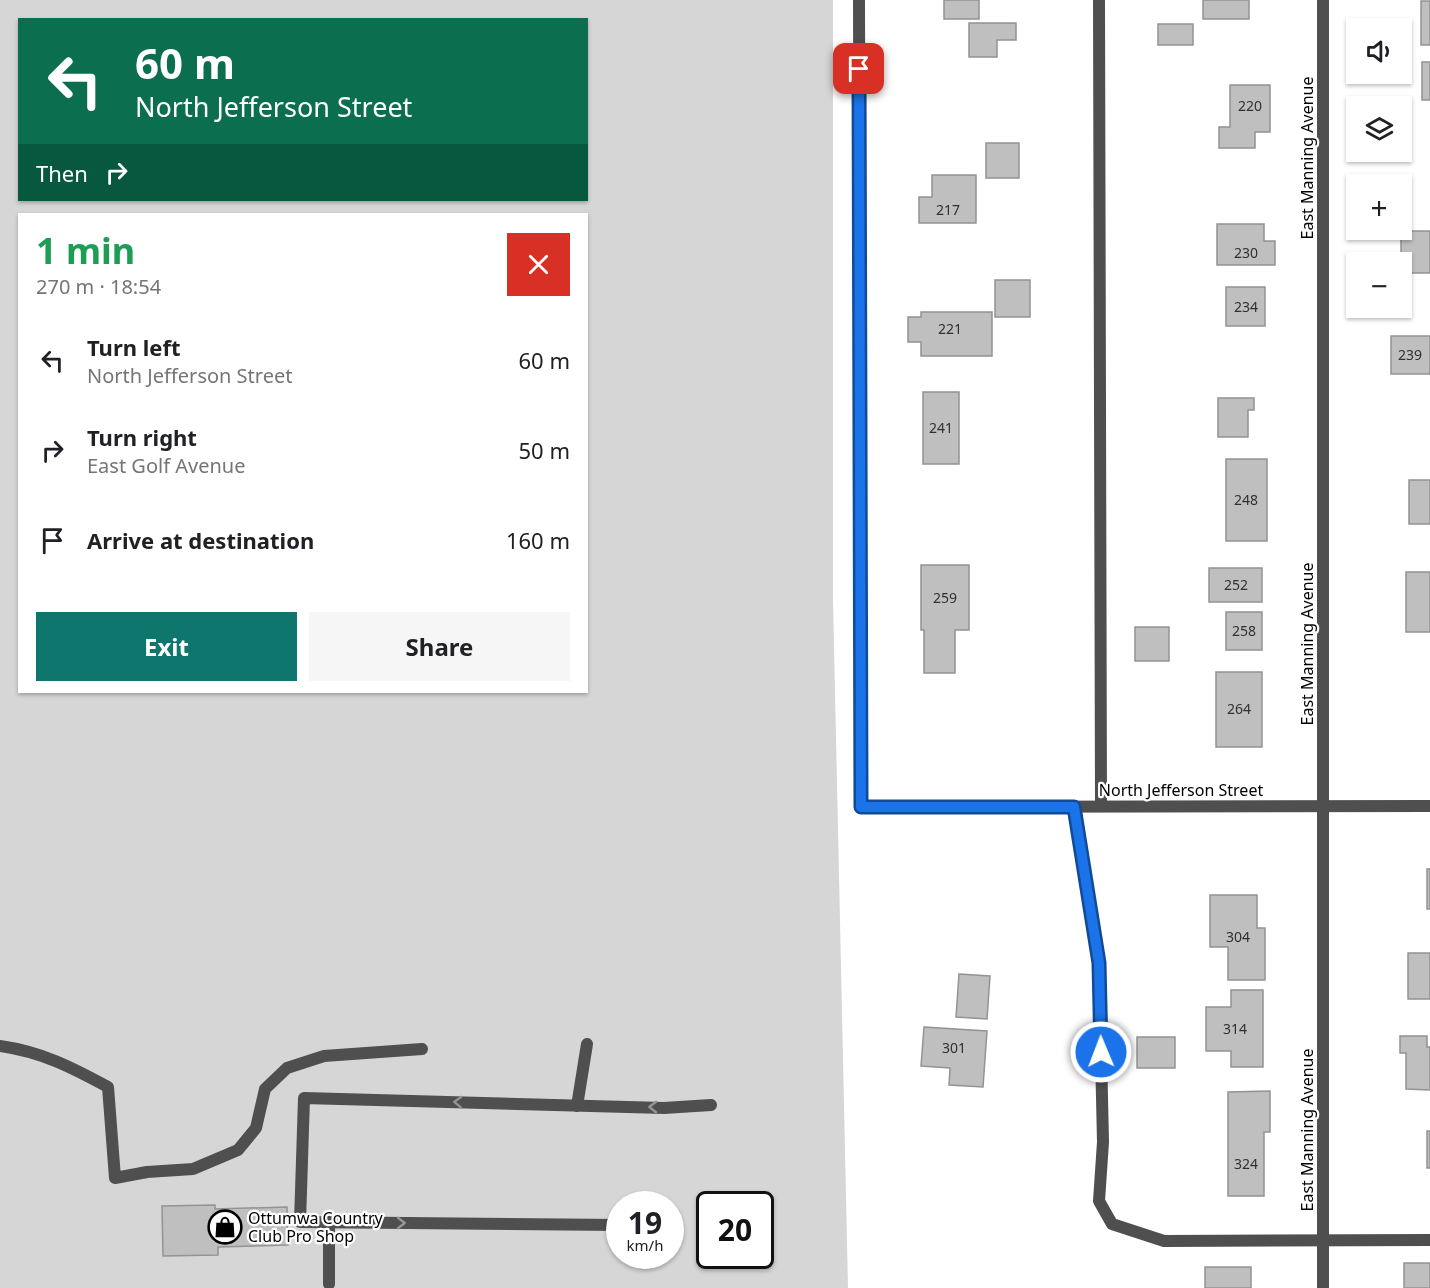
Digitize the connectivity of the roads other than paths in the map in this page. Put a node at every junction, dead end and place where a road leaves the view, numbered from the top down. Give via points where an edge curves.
1 (859, 0) edge
2 (1098, 0) edge
3 (1323, 0) edge
4 (1101, 806) junction
5 (1323, 806) junction
6 (1430, 806) edge
7 (1074, 807) junction
8 (587, 1044) dead end
9 (0, 1046) edge
10 (422, 1049) dead end
11 (711, 1105) dead end
12 (577, 1106) junction
13 (329, 1222) junction
14 (606, 1225) edge
15 (1323, 1240) junction
16 (1430, 1240) edge
17 (328, 1284) dead end
18 (1323, 1288) edge

1 - 7 street, North Jefferson Street via 861,807
2 - 4 street
3 - 5 street, East Manning Avenue
4 - 5 street, North Jefferson Street
4 - 7 street, North Jefferson Street
5 - 6 street, North Jefferson Street
5 - 15 street, East Manning Avenue
7 - 15 street via 1099,963 1103,1142 1100,1201 1112,1224 1164,1241
8 - 12 street
9 - 10 street via 65,1064 108,1087 114,1178 193,1169 238,1150 256,1128 265,1089 287,1068 324,1056
11 -> 12 street
12 -> 13 street via 304,1098 300,1222
13 -> 14 street
13 - 17 street
15 - 16 street
15 - 18 street, East Manning Avenue

